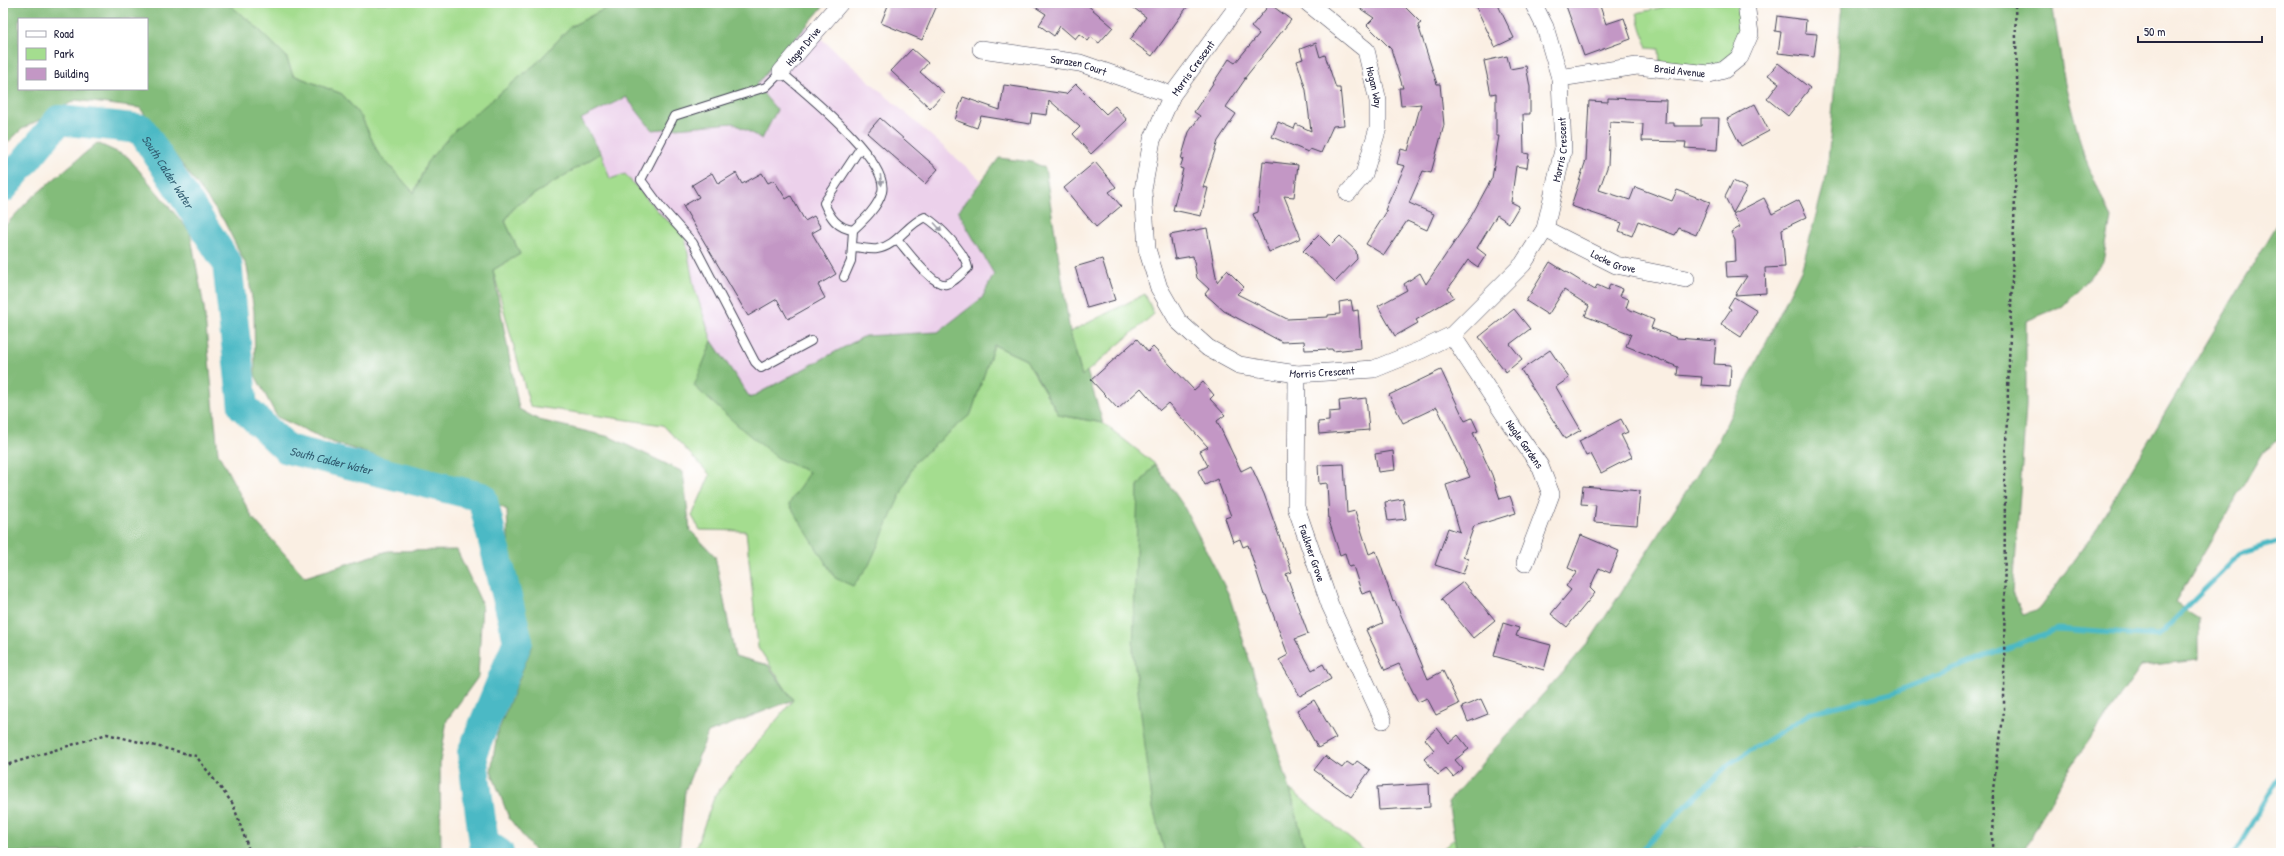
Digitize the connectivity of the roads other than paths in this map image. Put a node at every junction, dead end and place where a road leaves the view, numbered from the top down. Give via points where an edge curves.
1 (840, 3) edge
2 (1240, 3) edge
3 (1308, 3) edge
4 (1533, 3) edge
5 (1746, 3) edge
6 (981, 49) dead end
7 (781, 72) junction
8 (1560, 78) junction
9 (1172, 95) junction
10 (861, 147) junction
11 (1348, 193) dead end
12 (1545, 229) junction
13 (853, 230) junction
14 (897, 239) junction
15 (852, 247) junction
16 (844, 277) dead end
17 (1686, 280) dead end
18 (1452, 335) junction
19 (811, 341) dead end
20 (1297, 374) junction
21 (1524, 563) dead end
22 (1383, 720) dead end

1 - 7 street, Hagen Drive
2 - 9 street, Morris Crescent
3 - 11 street, Hogan Way via 1366,50 1378,102 1378,128 1364,174
4 - 8 street, Morris Crescent via 1545,27
5 - 8 street, Braid Avenue via 1750,34 1740,57 1724,70 1709,74 1637,66
6 - 9 street, Sarazen Court via 1080,63
7 - 10 lane via 842,126
7 - 19 lane via 766,87 674,116 641,180 661,208 693,243 755,362 761,368
8 - 12 street, Morris Crescent via 1563,150
9 - 20 street, Morris Crescent via 1152,140 1143,190 1147,249 1159,288 1178,321 1208,348 1239,365
10 -> 13 lane via 880,173 882,191 875,207
10 - 13 lane via 824,203 828,215 842,229
12 - 17 street, Locke Grove via 1616,265
12 - 18 street, Morris Crescent via 1523,264
13 - 15 lane
14 -> 14 lane via 925,217 934,222 966,259 968,268 952,282 944,285 934,282
14 - 15 lane via 877,249
15 - 16 lane via 851,261
18 - 20 street, Morris Crescent via 1374,369
18 - 21 street, Nagle Gardens via 1540,466 1551,494
20 - 22 street, Faulkner Grove via 1296,507 1330,605

